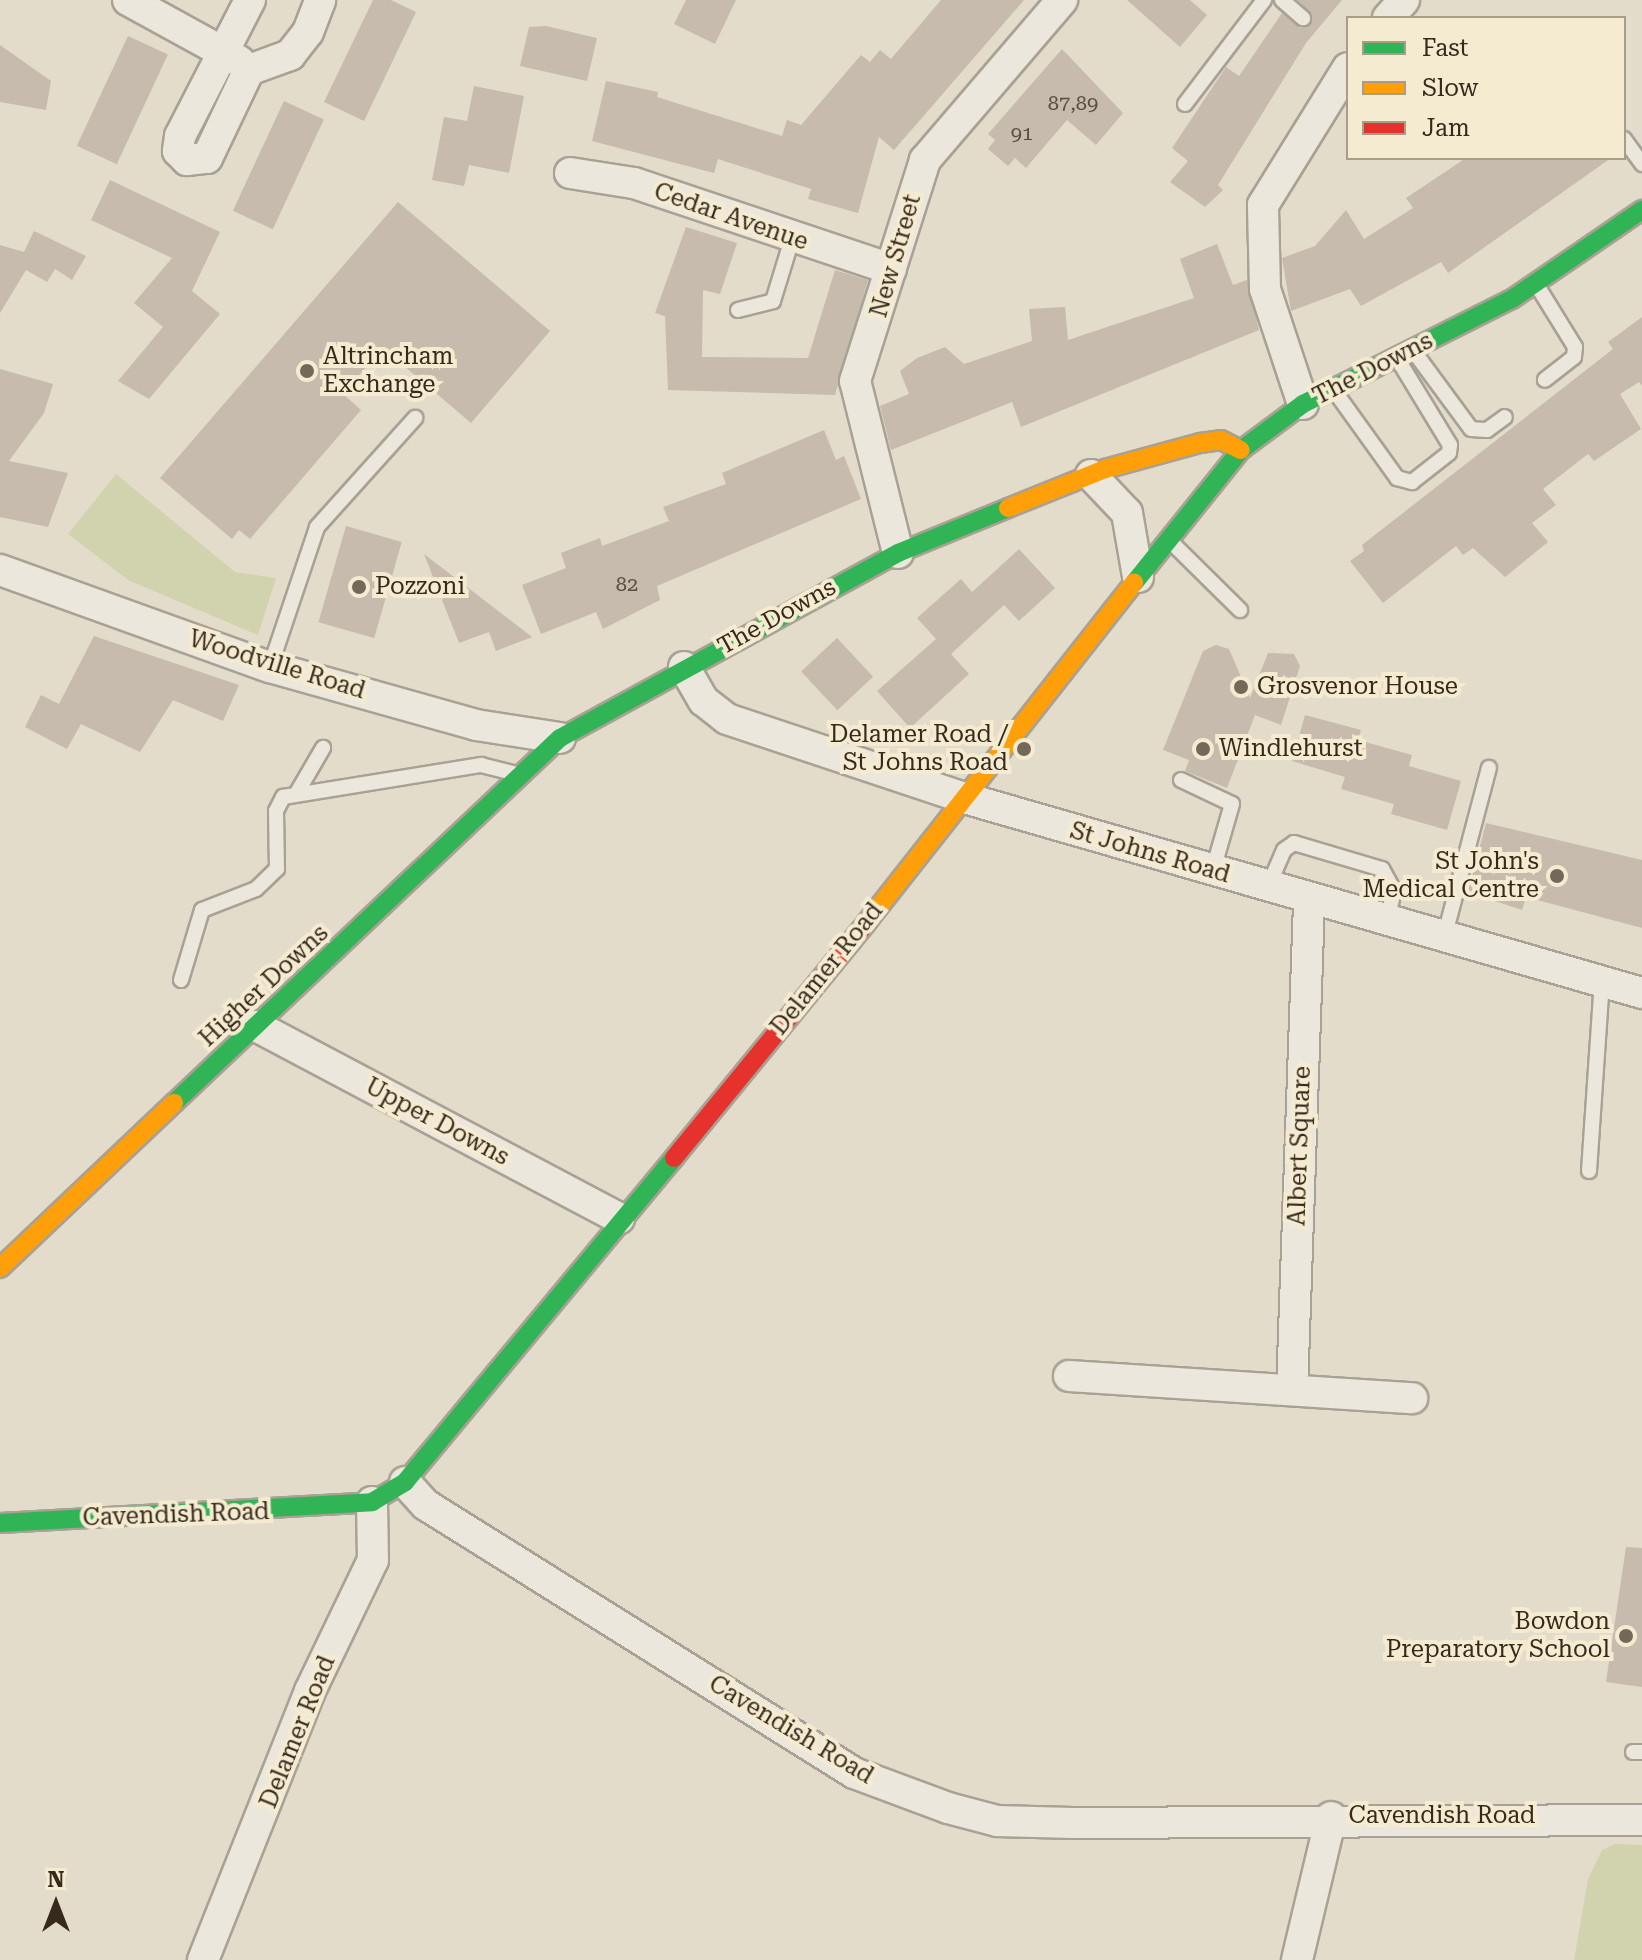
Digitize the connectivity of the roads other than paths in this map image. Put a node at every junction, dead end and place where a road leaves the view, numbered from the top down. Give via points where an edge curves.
1 (128, 0) edge
2 (250, 0) edge
3 (320, 0) edge
4 (1062, 0) edge
5 (1264, 0) edge
6 (1282, 0) edge
7 (1404, 0) edge
8 (1390, 16) edge
9 (1303, 18) dead end
10 (223, 48) junction
11 (249, 70) junction
12 (1346, 71) edge
13 (1185, 104) dead end
14 (1626, 142) edge
15 (1642, 164) edge
16 (570, 173) dead end
17 (1642, 210) edge
18 (792, 239) junction
19 (891, 269) junction
20 (1535, 283) junction
21 (738, 310) dead end
22 (1405, 353) junction
23 (1545, 380) dead end
24 (1334, 389) junction
25 (1303, 404) junction
26 (1505, 417) dead end
27 (415, 418) dead end
28 (1241, 450) junction
29 (1091, 475) junction
30 (1168, 539) junction
31 (898, 553) junction
32 (0, 570) edge
33 (1138, 577) junction
34 (1240, 610) dead end
35 (270, 667) junction
36 (684, 667) junction
37 (560, 738) junction
38 (323, 748) dead end
39 (1489, 768) dead end
40 (525, 777) junction
41 (1181, 780) dead end
42 (298, 791) junction
43 (961, 797) junction
44 (1213, 871) junction
45 (1268, 888) junction
46 (1309, 901) junction
47 (1386, 922) junction
48 (1444, 938) junction
49 (181, 980) dead end
50 (1602, 982) junction
51 (1642, 993) edge
52 (256, 1026) junction
53 (1589, 1171) dead end
54 (619, 1218) junction
55 (0, 1268) edge
56 (1069, 1376) dead end
57 (1292, 1390) junction
58 (1412, 1398) dead end
59 (405, 1482) junction
60 (372, 1502) junction
61 (0, 1523) edge
62 (1331, 1817) junction
63 (1642, 1820) edge
64 (203, 1960) edge
65 (1297, 1960) edge

1 - 10 street
2 - 10 street
3 - 11 street via 308,32 290,55
4 - 19 street, New Street via 925,160
5 - 13 lane
6 - 9 lane
7 - 8 street
10 - 11 street
10 - 11 street via 180,136 178,151 187,160 207,158
12 - 25 street via 1263,205 1265,289
14 - 15 lane
16 - 18 street, Cedar Avenue via 634,183
17 - 20 street, The Downs
18 - 19 street, Cedar Avenue
18 - 21 lane via 773,301
19 - 31 street, New Street via 855,381
20 - 22 street, The Downs
20 - 23 lane via 1575,347 1574,357
22 - 24 street, The Downs
22 - 24 lane via 1450,445 1449,453 1412,482 1397,478
22 - 26 lane via 1471,429 1487,430
24 - 25 street, The Downs
25 - 28 street, The Downs
27 - 35 lane via 317,527
28 - 29 street, The Downs via 1221,440 1200,443
28 - 30 street, Delamer Road
29 - 31 street, The Downs
29 - 33 street via 1127,513
30 - 33 street, Delamer Road
30 - 34 lane
31 - 36 street, The Downs
32 - 35 street, Woodville Road
33 - 43 street, Delamer Road
35 - 37 street, Woodville Road via 476,725
36 - 37 street, The Downs
36 - 43 street, St Johns Road via 704,701 727,719
37 - 40 street, Higher Downs
38 - 42 lane
39 - 48 lane
40 - 42 lane via 481,765
40 - 52 street, Higher Downs
41 - 44 lane via 1232,804
42 - 49 lane via 283,797 276,811 280,857 270,879 202,910
43 - 44 street, St Johns Road
43 - 54 street, Delamer Road via 833,966
44 - 45 street, St Johns Road
45 - 46 street, St Johns Road
45 - 47 lane via 1284,850 1294,843 1367,865 1391,881
46 - 47 street, St Johns Road
46 - 57 street, Albert Square
47 - 48 street, St Johns Road
48 - 50 street, St Johns Road
50 - 51 street, St Johns Road
50 - 53 lane
52 - 54 street, Upper Downs
52 - 55 street, Higher Downs
54 - 59 street, Delamer Road
56 - 57 street
57 - 58 street
59 - 60 street, Cavendish Road
59 - 62 street, Cavendish Road via 426,1505 854,1773 948,1808 997,1821 1073,1823
60 - 61 street, Cavendish Road via 341,1508
60 - 64 street, Delamer Road via 373,1560 310,1691
62 - 63 street, Cavendish Road
62 - 65 street

